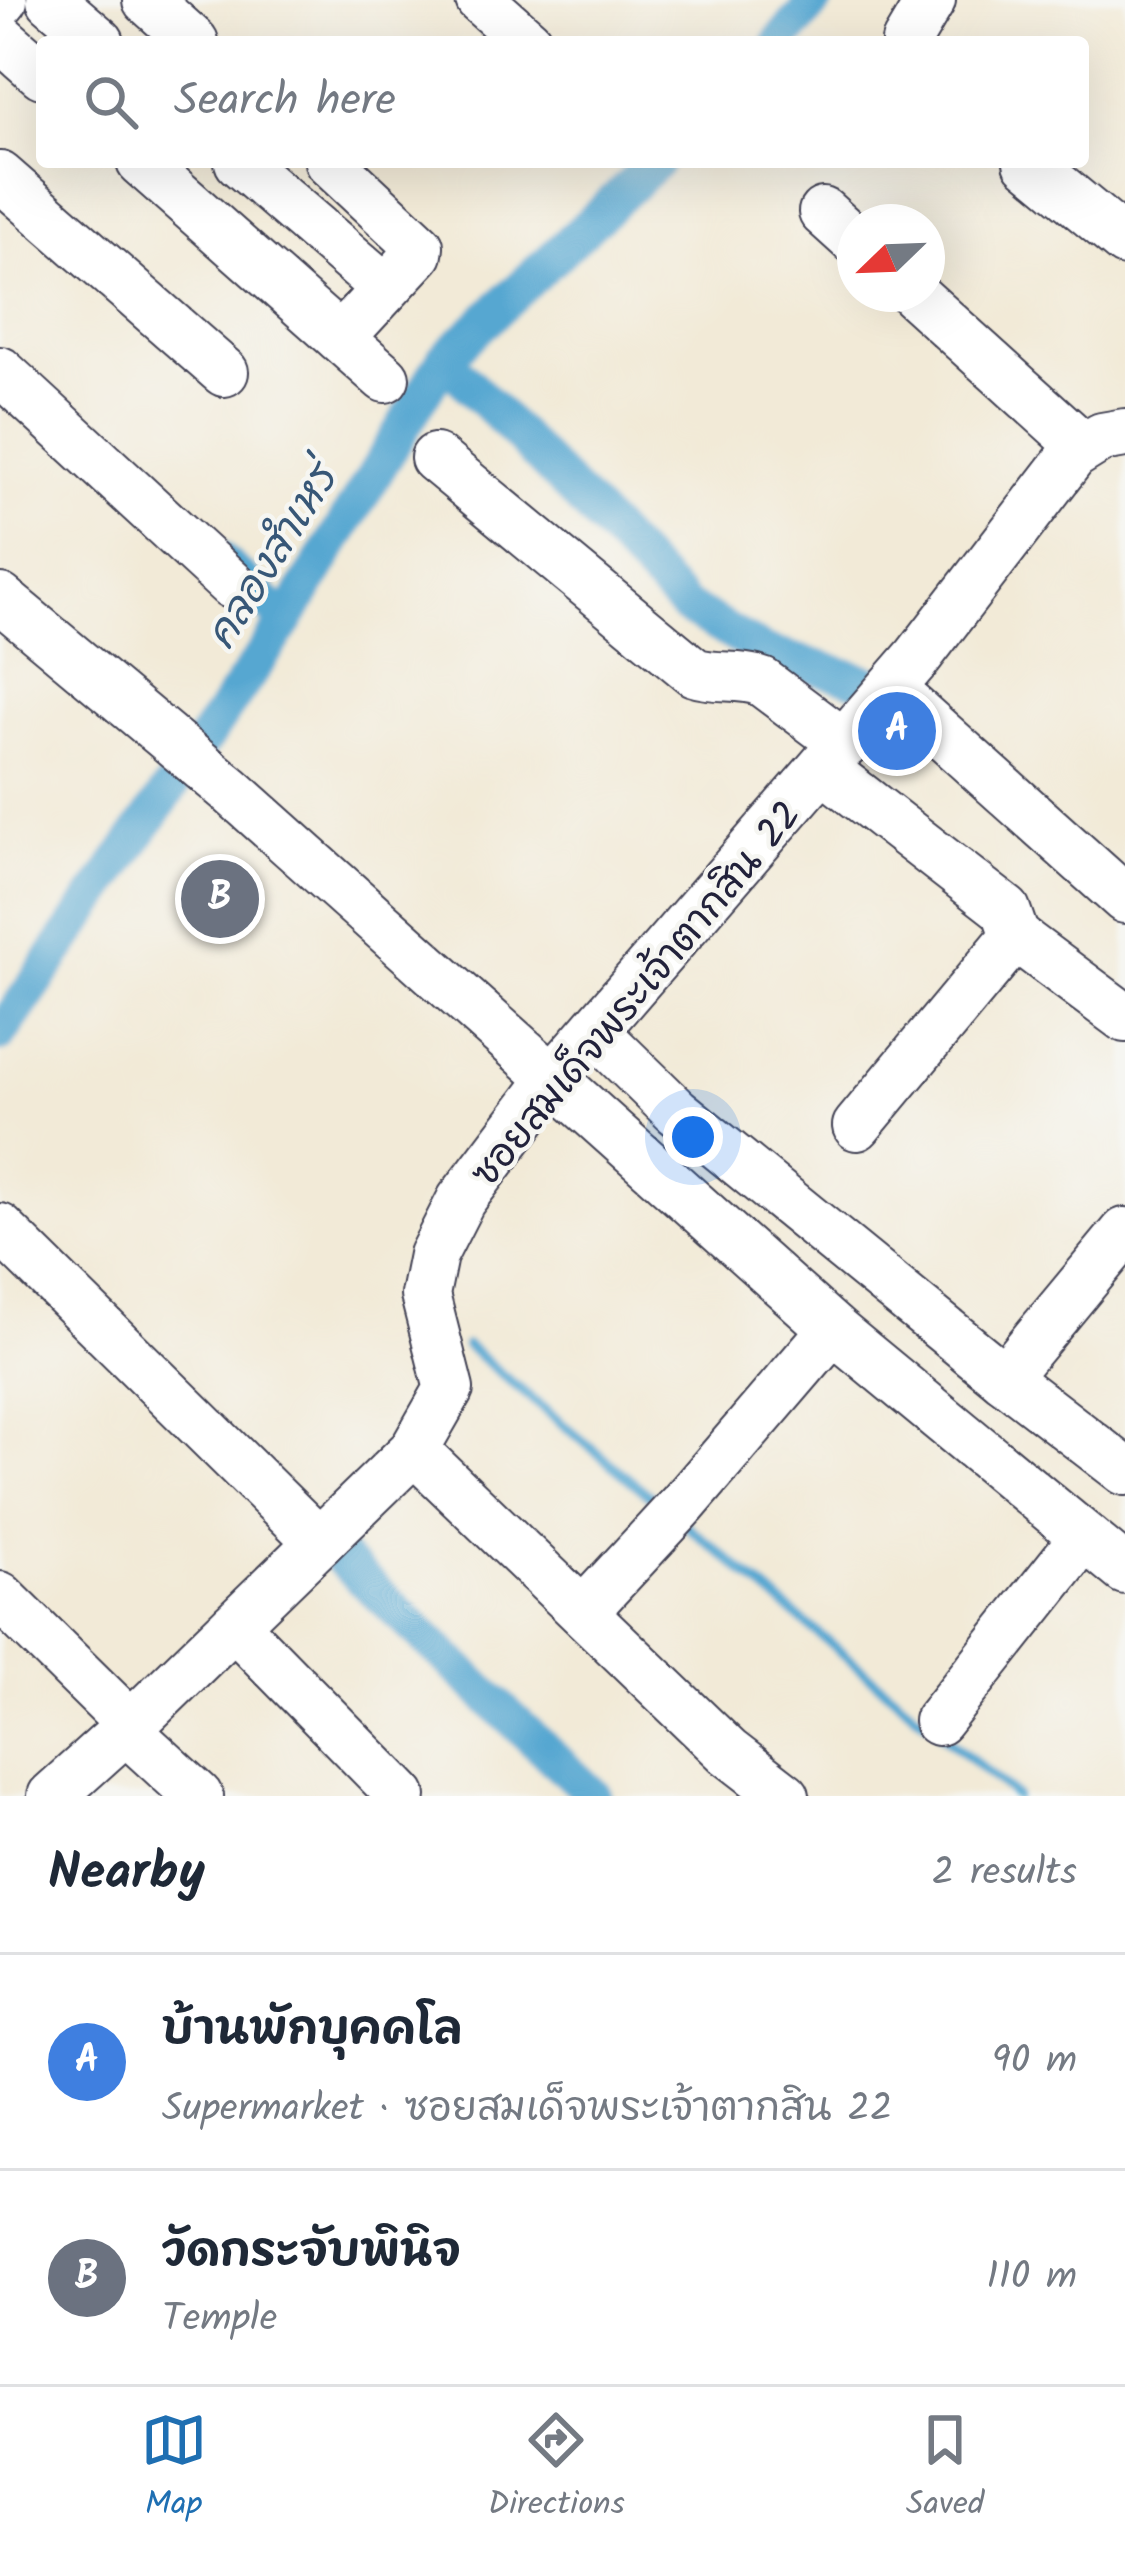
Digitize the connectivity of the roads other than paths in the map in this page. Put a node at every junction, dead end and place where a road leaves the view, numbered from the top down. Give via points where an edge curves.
1 (51, 0) edge
2 (147, 0) edge
3 (480, 0) edge
4 (931, 0) edge
5 (93, 36) edge
6 (187, 36) edge
7 (521, 36) edge
8 (910, 36) edge
9 (0, 37) edge
10 (36, 69) edge
11 (148, 168) edge
12 (245, 168) edge
13 (334, 168) edge
14 (1035, 168) edge
15 (0, 176) edge
16 (1125, 242) edge
17 (384, 287) junction
18 (937, 312) edge
19 (340, 338) junction
20 (0, 370) edge
21 (224, 372) dead end
22 (385, 378) dead end
23 (1104, 440) edge
24 (435, 458) dead end
25 (232, 584) dead end
26 (0, 598) edge
27 (891, 689) junction
28 (834, 757) junction
29 (1125, 899) edge
30 (1015, 936) junction
31 (1125, 1018) edge
32 (595, 1032) junction
33 (554, 1077) junction
34 (857, 1126) dead end
35 (0, 1228) edge
36 (1125, 1232) edge
37 (833, 1329) junction
38 (1004, 1378) junction
39 (414, 1450) junction
40 (1125, 1471) edge
41 (1084, 1537) junction
42 (319, 1542) junction
43 (1125, 1570) edge
44 (0, 1596) edge
45 (584, 1612) junction
46 (234, 1625) junction
47 (938, 1721) dead end
48 (128, 1727) junction
49 (52, 1796) edge
50 (198, 1796) edge
51 (402, 1796) edge
52 (785, 1796) edge

1 - 5 street
2 - 6 street
3 - 7 street
4 - 8 street
9 - 10 street
11 - 19 street
12 - 17 street
13 - 17 street via 419,246
14 - 16 street
15 - 21 street
17 - 19 street
18 - 23 street
19 - 22 street
20 - 25 street
23 - 27 street, ซอยสมเด็จพระเจ้าตากสิน 22
24 - 28 street via 694,672 762,682
26 - 33 street
27 - 28 street, ซอยสมเด็จพระเจ้าตากสิน 22
27 - 29 street
28 - 30 street via 1006,910
28 - 32 street, ซอยสมเด็จพระเจ้าตากสิน 22
30 - 31 street
30 - 34 street
32 - 33 street, ซอยสมเด็จพระเจ้าตากสิน 22
32 - 38 street via 676,1112
33 - 37 street
33 - 39 street, ซอยสมเด็จพระเจ้าตากสิน 22 via 461,1200 433,1255 424,1295 449,1389
35 - 42 street
36 - 38 street
37 - 41 street
37 - 45 street
38 - 40 street
39 - 42 street, ซอยสมเด็จพระเจ้าตากสิน 22
39 - 45 street
41 - 43 street
41 - 47 street
42 - 46 street, ซอยสมเด็จพระเจ้าตากสิน 22
44 - 48 street
45 - 52 street via 728,1752
46 - 48 street, ซอยสมเด็จพระเจ้าตากสิน 22
46 - 51 street
48 - 49 street, ซอยสมเด็จพระเจ้าตากสิน 22
48 - 50 street

